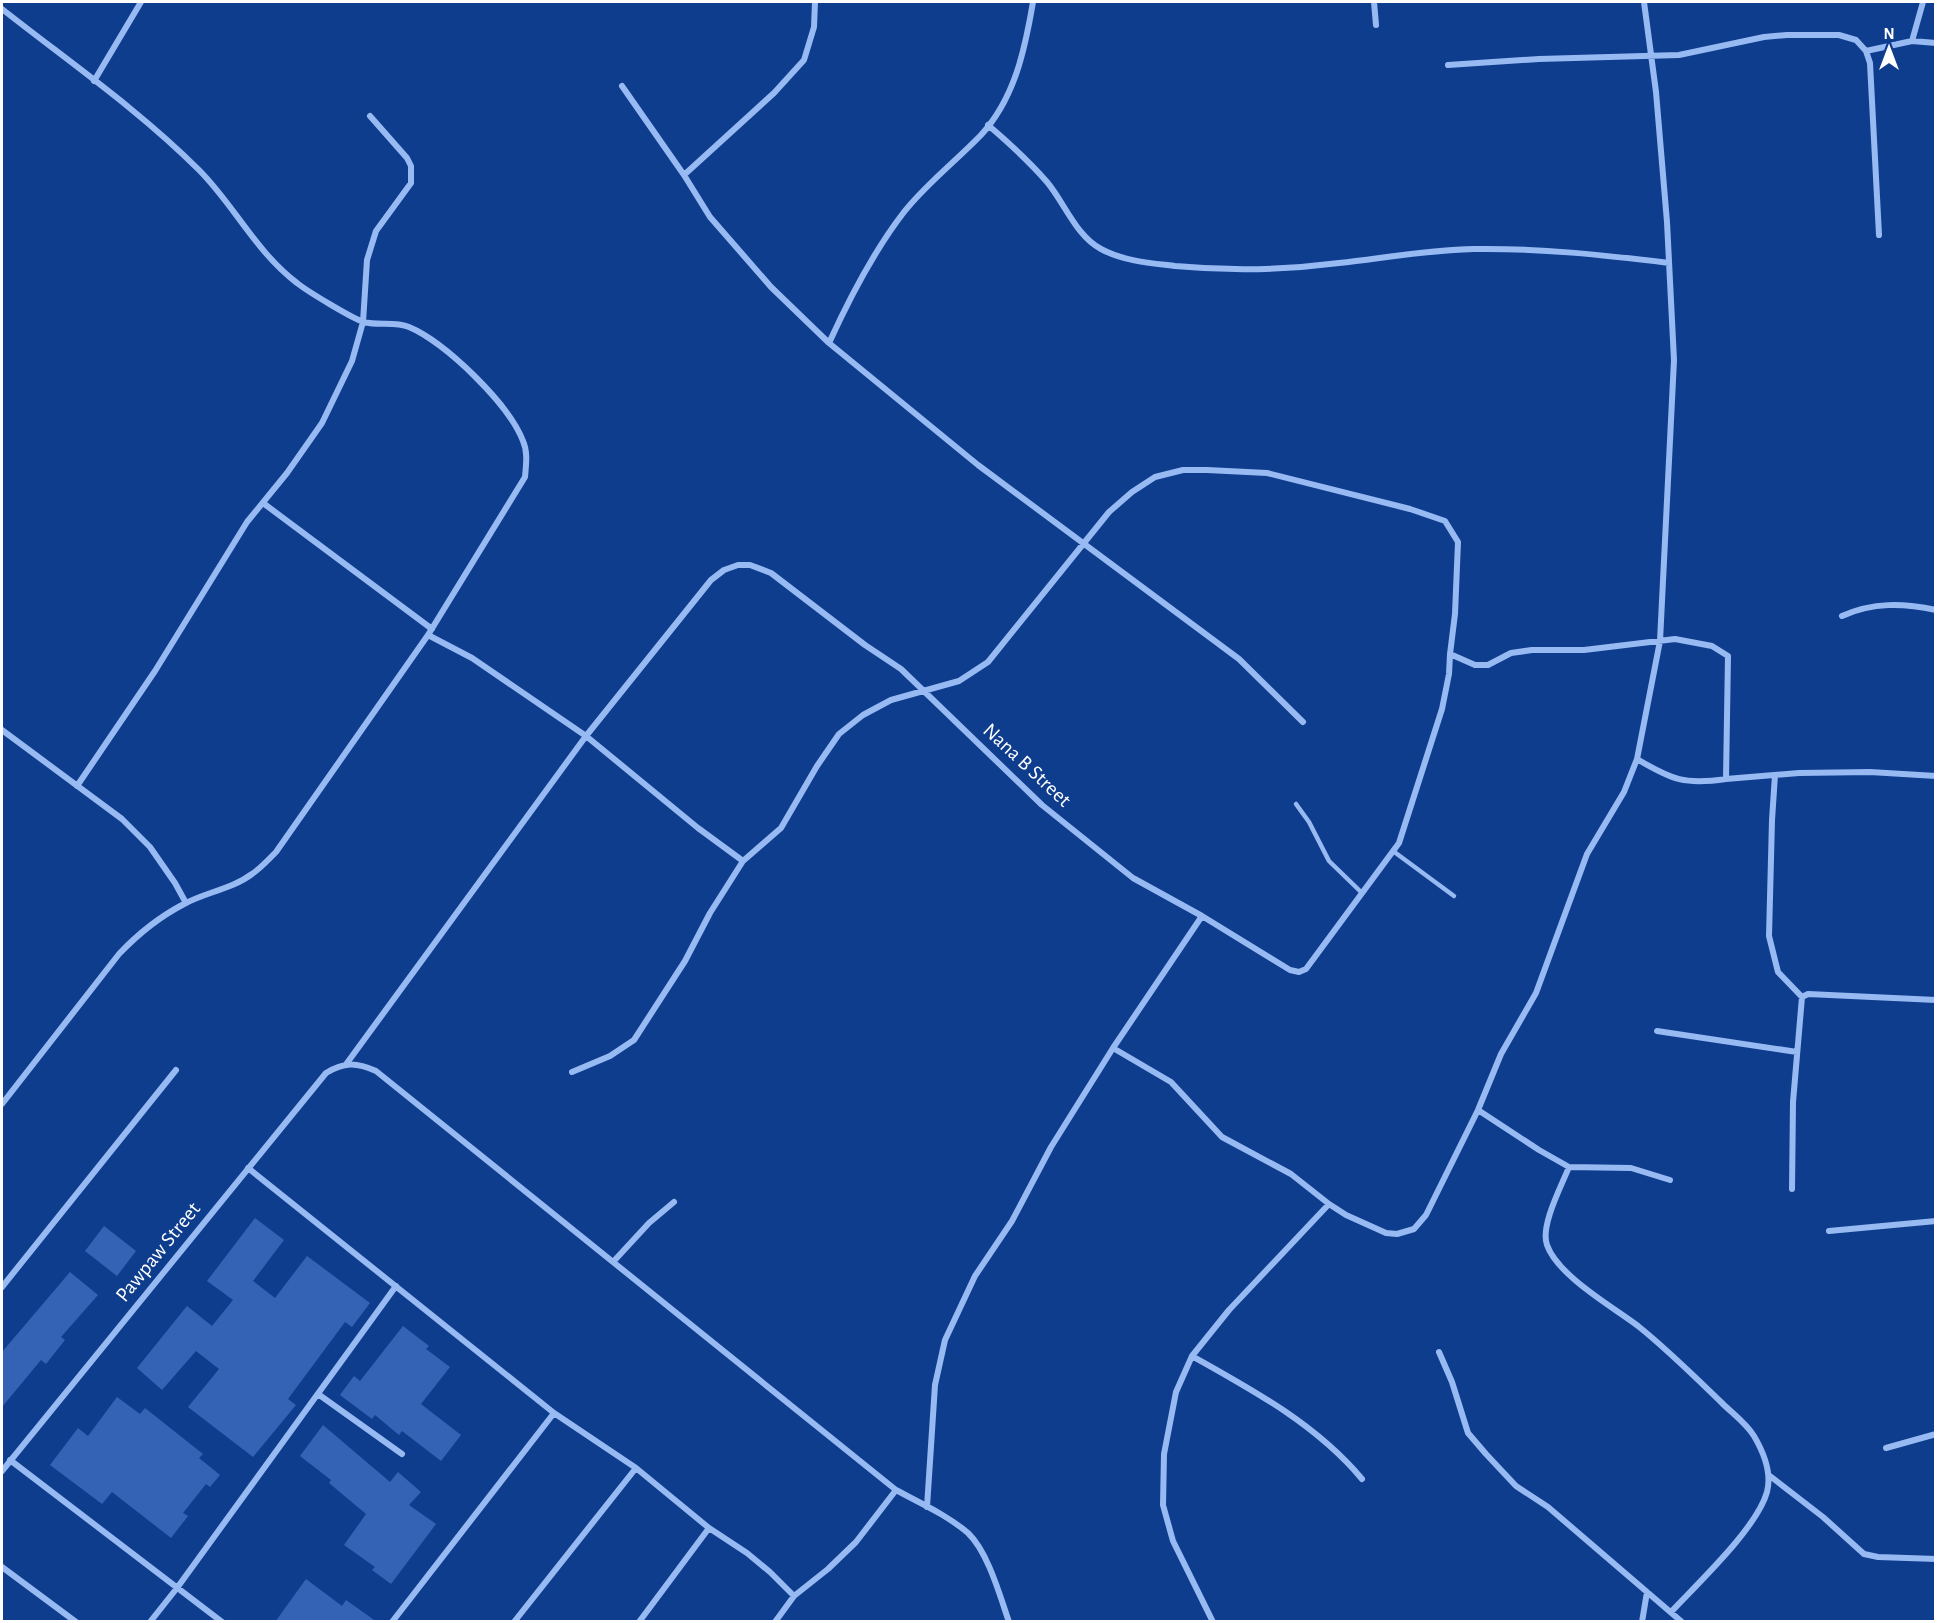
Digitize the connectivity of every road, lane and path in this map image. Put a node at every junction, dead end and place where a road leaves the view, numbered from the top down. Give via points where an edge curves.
1 (141, 2) edge
2 (815, 2) edge
3 (1034, 2) edge
4 (1374, 2) edge
5 (1644, 2) edge
6 (1923, 2) edge
7 (2, 9) edge
8 (1376, 25) dead end
9 (1912, 41) junction
10 (1935, 43) edge
11 (1866, 51) junction
12 (1652, 57) junction
13 (1448, 65) dead end
14 (94, 81) junction
15 (622, 86) dead end
16 (370, 116) dead end
17 (988, 125) junction
18 (684, 175) junction
19 (1879, 235) dead end
20 (1669, 262) junction
21 (363, 322) junction
22 (829, 343) junction
23 (262, 503) junction
24 (1082, 543) junction
25 (1935, 610) edge
26 (1842, 616) dead end
27 (430, 632) junction
28 (1660, 641) junction
29 (1450, 654) junction
30 (922, 690) junction
31 (1303, 722) dead end
32 (2, 730) edge
33 (586, 736) junction
34 (1637, 759) junction
35 (1775, 775) junction
36 (1935, 777) edge
37 (1726, 779) junction
38 (77, 786) junction
39 (1296, 804) dead end
40 (1393, 851) junction
41 (743, 861) junction
42 (1361, 892) junction
43 (1454, 896) dead end
44 (186, 903) junction
45 (1202, 916) junction
46 (1802, 997) junction
47 (1935, 1000) edge
48 (1658, 1031) dead end
49 (1113, 1048) junction
50 (1797, 1052) junction
51 (347, 1063) junction
52 (176, 1070) dead end
53 (572, 1072) dead end
54 (2, 1104) edge
55 (1478, 1110) junction
56 (1569, 1167) junction
57 (248, 1168) junction
58 (1670, 1180) dead end
59 (1792, 1189) dead end
60 (674, 1202) dead end
61 (1329, 1204) junction
62 (1935, 1221) edge
63 (1829, 1231) dead end
64 (613, 1262) junction
65 (396, 1286) junction
66 (2, 1287) edge
67 (1439, 1352) dead end
68 (1192, 1356) junction
69 (318, 1394) junction
70 (554, 1413) junction
71 (1935, 1434) edge
72 (1886, 1448) dead end
73 (402, 1454) dead end
74 (10, 1461) junction
75 (636, 1468) junction
76 (2, 1471) edge
77 (1770, 1476) junction
78 (1362, 1479) dead end
79 (896, 1490) junction
80 (927, 1507) junction
81 (709, 1528) junction
82 (1935, 1559) edge
83 (2, 1567) edge
84 (177, 1588) junction
85 (1647, 1592) junction
86 (794, 1596) junction
87 (1671, 1612) junction
88 (76, 1622) edge
89 (150, 1622) edge
90 (222, 1622) edge
91 (392, 1622) edge
92 (514, 1622) edge
93 (639, 1622) edge
94 (775, 1622) edge
95 (1009, 1622) edge
96 (1213, 1622) edge
97 (1642, 1622) edge
98 (1682, 1622) edge

1 - 14 street
2 - 18 street via 814,27 804,60 774,93
3 - 17 street via 1011,93
4 - 8 street
5 - 12 street
6 - 9 street
7 - 14 street
9 - 10 street
9 - 11 street
11 - 12 street via 1856,40 1839,35 1787,35
11 - 19 street via 1870,63
12 - 13 street
12 - 20 street
14 - 21 street via 169,140 203,174 267,255 297,283
15 - 18 street
16 - 21 street via 407,158 412,174 411,183 376,231 368,260
17 - 20 street via 1048,183 1084,234 1099,248 1126,259 1206,269 1268,268 1484,249 1598,254
17 - 22 street via 904,211 856,286
18 - 22 street via 710,217 771,287
20 - 28 street via 1674,360
21 - 23 street via 352,361 322,423
21 - 27 street via 408,326 435,342 474,375 499,404 526,450 525,477
22 - 24 street via 978,465
23 - 27 street
23 - 38 street
24 - 29 street via 1132,492 1155,477 1183,470 1267,473 1410,509 1444,521 1458,542
24 - 30 street via 988,663 959,681
24 - 31 street via 1239,659
25 - 26 street via 1888,604 1861,607
27 - 33 street
27 - 44 street via 276,852 252,875
28 - 29 street via 1584,650 1532,650 1511,653 1488,665 1475,665
28 - 34 street
28 - 37 street via 1675,639 1712,646 1728,656
29 - 40 street via 1442,709 1410,814
30 - 33 street, Nana B Street via 901,669 771,573 738,565 711,580
30 - 41 street via 891,700 839,734 781,828
30 - 45 street, Nana B Street via 1042,805 1133,878
32 - 38 street
33 - 41 street
33 - 51 street
34 - 37 street via 1677,780
34 - 55 street via 1624,792 1587,854 1536,993 1501,1054
35 - 36 street via 1870,772
35 - 37 street
35 - 46 street via 1769,936 1778,972
38 - 44 street via 122,819 150,848
39 - 42 lane via 1329,861
40 - 42 street
40 - 43 lane
41 - 53 street via 634,1040 610,1056
42 - 45 street, Nana B Street via 1306,969 1299,972
44 - 54 street via 156,921 118,954
45 - 49 street
46 - 47 street via 1808,994
46 - 50 street
48 - 50 street
49 - 61 street via 1171,1082 1222,1137 1290,1174
49 - 80 street via 1051,1148 1012,1221 975,1276 945,1340 935,1385
50 - 59 street
51 - 57 street, Pawpaw Street via 326,1073
51 - 64 street via 376,1071
52 - 66 street
55 - 56 street
55 - 61 street via 1426,1215 1414,1230 1386,1233
56 - 58 street via 1631,1168
56 - 77 street via 1547,1224 1546,1244 1556,1260 1587,1290 1673,1355 1748,1428
57 - 65 street
57 - 74 street, Pawpaw Street
60 - 64 street via 649,1222
61 - 68 street via 1229,1310
62 - 63 street
64 - 79 street
65 - 69 street
65 - 70 street
67 - 85 street via 1468,1433 1486,1454 1516,1486 1548,1507
68 - 78 street via 1290,1415 1343,1457
68 - 96 street via 1176,1392 1164,1454 1163,1505 1173,1541
69 - 73 street
69 - 84 street
70 - 75 street
70 - 91 street
71 - 72 street
74 - 76 street, Pawpaw Street
74 - 84 street
75 - 81 street
75 - 92 street
77 - 82 street via 1864,1554
77 - 87 street via 1766,1494 1747,1530
79 - 80 street
79 - 86 street via 856,1542
80 - 95 street via 969,1535 986,1559
81 - 86 street via 747,1553
81 - 93 street
83 - 88 street
84 - 89 street
84 - 90 street
85 - 87 street
85 - 97 street
86 - 94 street
87 - 98 street

